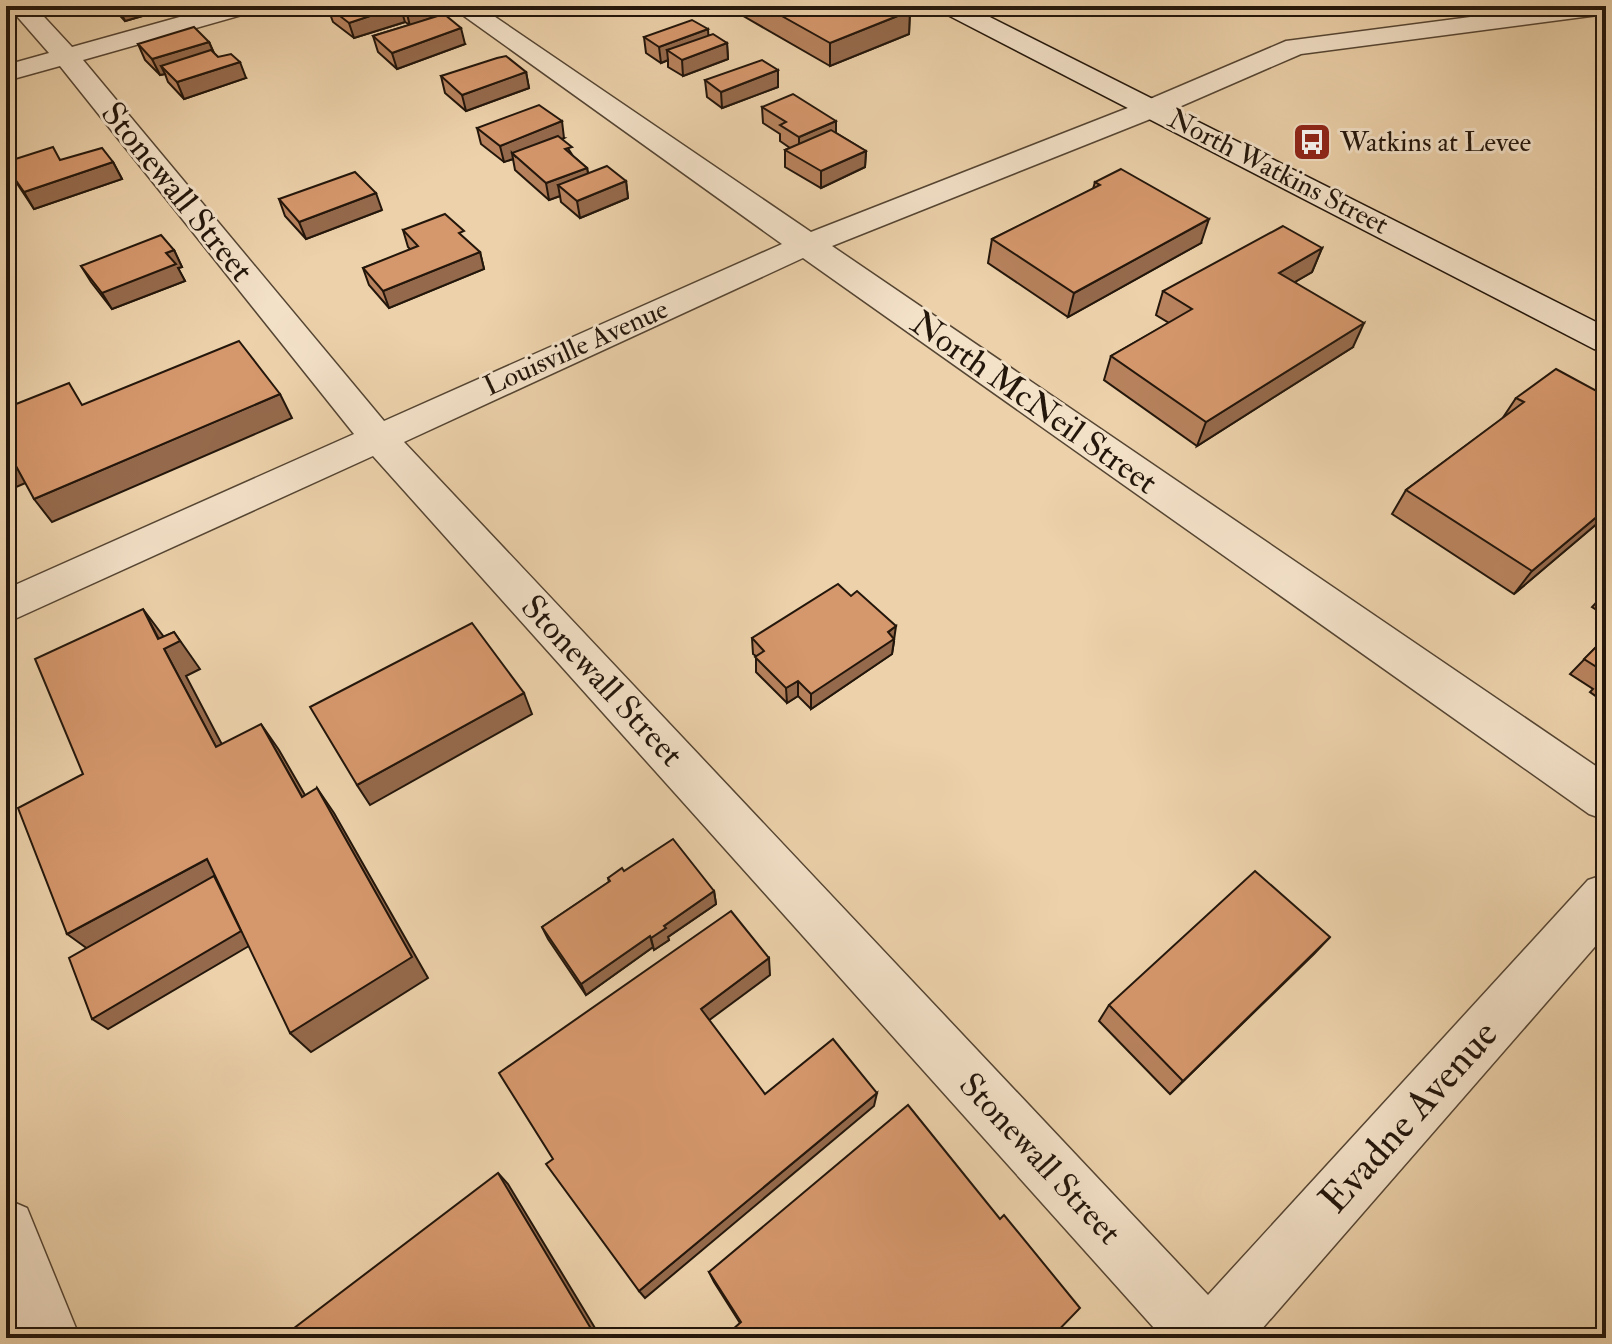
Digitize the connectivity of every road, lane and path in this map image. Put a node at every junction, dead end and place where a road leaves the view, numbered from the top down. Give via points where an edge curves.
1 (20, 6) edge
2 (247, 6) edge
3 (462, 6) edge
4 (949, 6) edge
5 (1606, 7) edge
6 (66, 56) junction
7 (6, 73) edge
8 (1153, 108) junction
9 (806, 245) junction
10 (1606, 341) edge
11 (377, 437) junction
12 (6, 607) edge
13 (1606, 799) edge
14 (1606, 897) edge
15 (6, 1229) edge
16 (48, 1338) edge
17 (1205, 1338) edge
18 (1212, 1338) edge

1 - 6 street, Stonewall Street
2 - 6 street
3 - 9 street, North McNeil Street
4 - 8 street, North Watkins Street
5 - 8 street, Louisville Avenue via 1295,47
6 - 7 street
6 - 11 street, Stonewall Street
8 - 9 street, Louisville Avenue
8 - 10 street, North Watkins Street
9 - 11 street, Louisville Avenue
9 - 13 street, North McNeil Street
11 - 12 street, Louisville Avenue
11 - 17 street, Stonewall Street
14 - 18 street, Evadne Avenue
15 - 16 street

